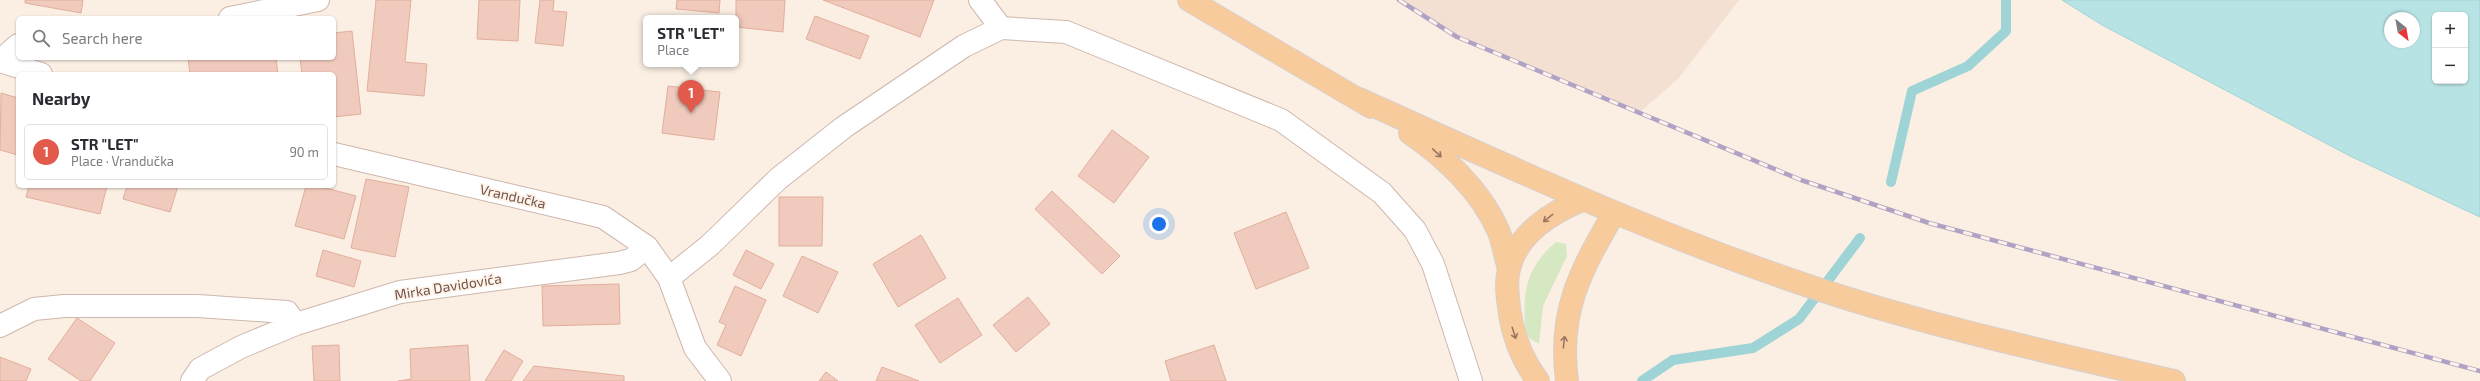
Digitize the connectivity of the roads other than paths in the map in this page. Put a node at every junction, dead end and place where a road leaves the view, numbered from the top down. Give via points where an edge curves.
1 (318, 0) edge
2 (980, 0) edge
3 (1189, 0) edge
4 (240, 16) edge
5 (1001, 28) junction
6 (16, 47) edge
7 (0, 61) edge
8 (35, 72) edge
9 (1359, 99) junction
10 (336, 154) edge
11 (1582, 200) junction
12 (1614, 213) junction
13 (647, 247) junction
14 (1509, 268) junction
15 (669, 278) junction
16 (296, 324) junction
17 (0, 326) edge
18 (192, 381) edge
19 (720, 381) edge
20 (1471, 381) edge
21 (1538, 381) edge
22 (1567, 381) edge
23 (2174, 381) edge

1 - 4 street
2 - 5 street
3 - 9 main road
5 - 15 street via 964,46 844,127 778,179 710,245
5 - 20 street via 1066,32 1281,120 1382,193 1415,230 1433,264
6 - 7 street
7 - 8 street
9 - 11 main road
9 -> 14 main road via 1432,147 1454,169 1484,207 1498,230
10 - 13 street, Vrandučka via 603,217
11 - 12 main road
11 -> 14 main road via 1558,209 1536,226 1518,247
22 -> 12 main road via 1563,352 1567,317 1577,280
12 - 23 main road via 1861,302 1964,332
13 - 15 street, Vrandučka
13 - 16 street, Mirka Davidovića via 631,260 618,263 400,292
14 -> 21 main road via 1507,296 1512,327 1522,357
15 - 19 street, Vrandučka via 695,348
16 - 17 street via 286,312 198,306 64,306 34,309
16 - 18 street, Mirka Davidovića via 241,347 200,369

